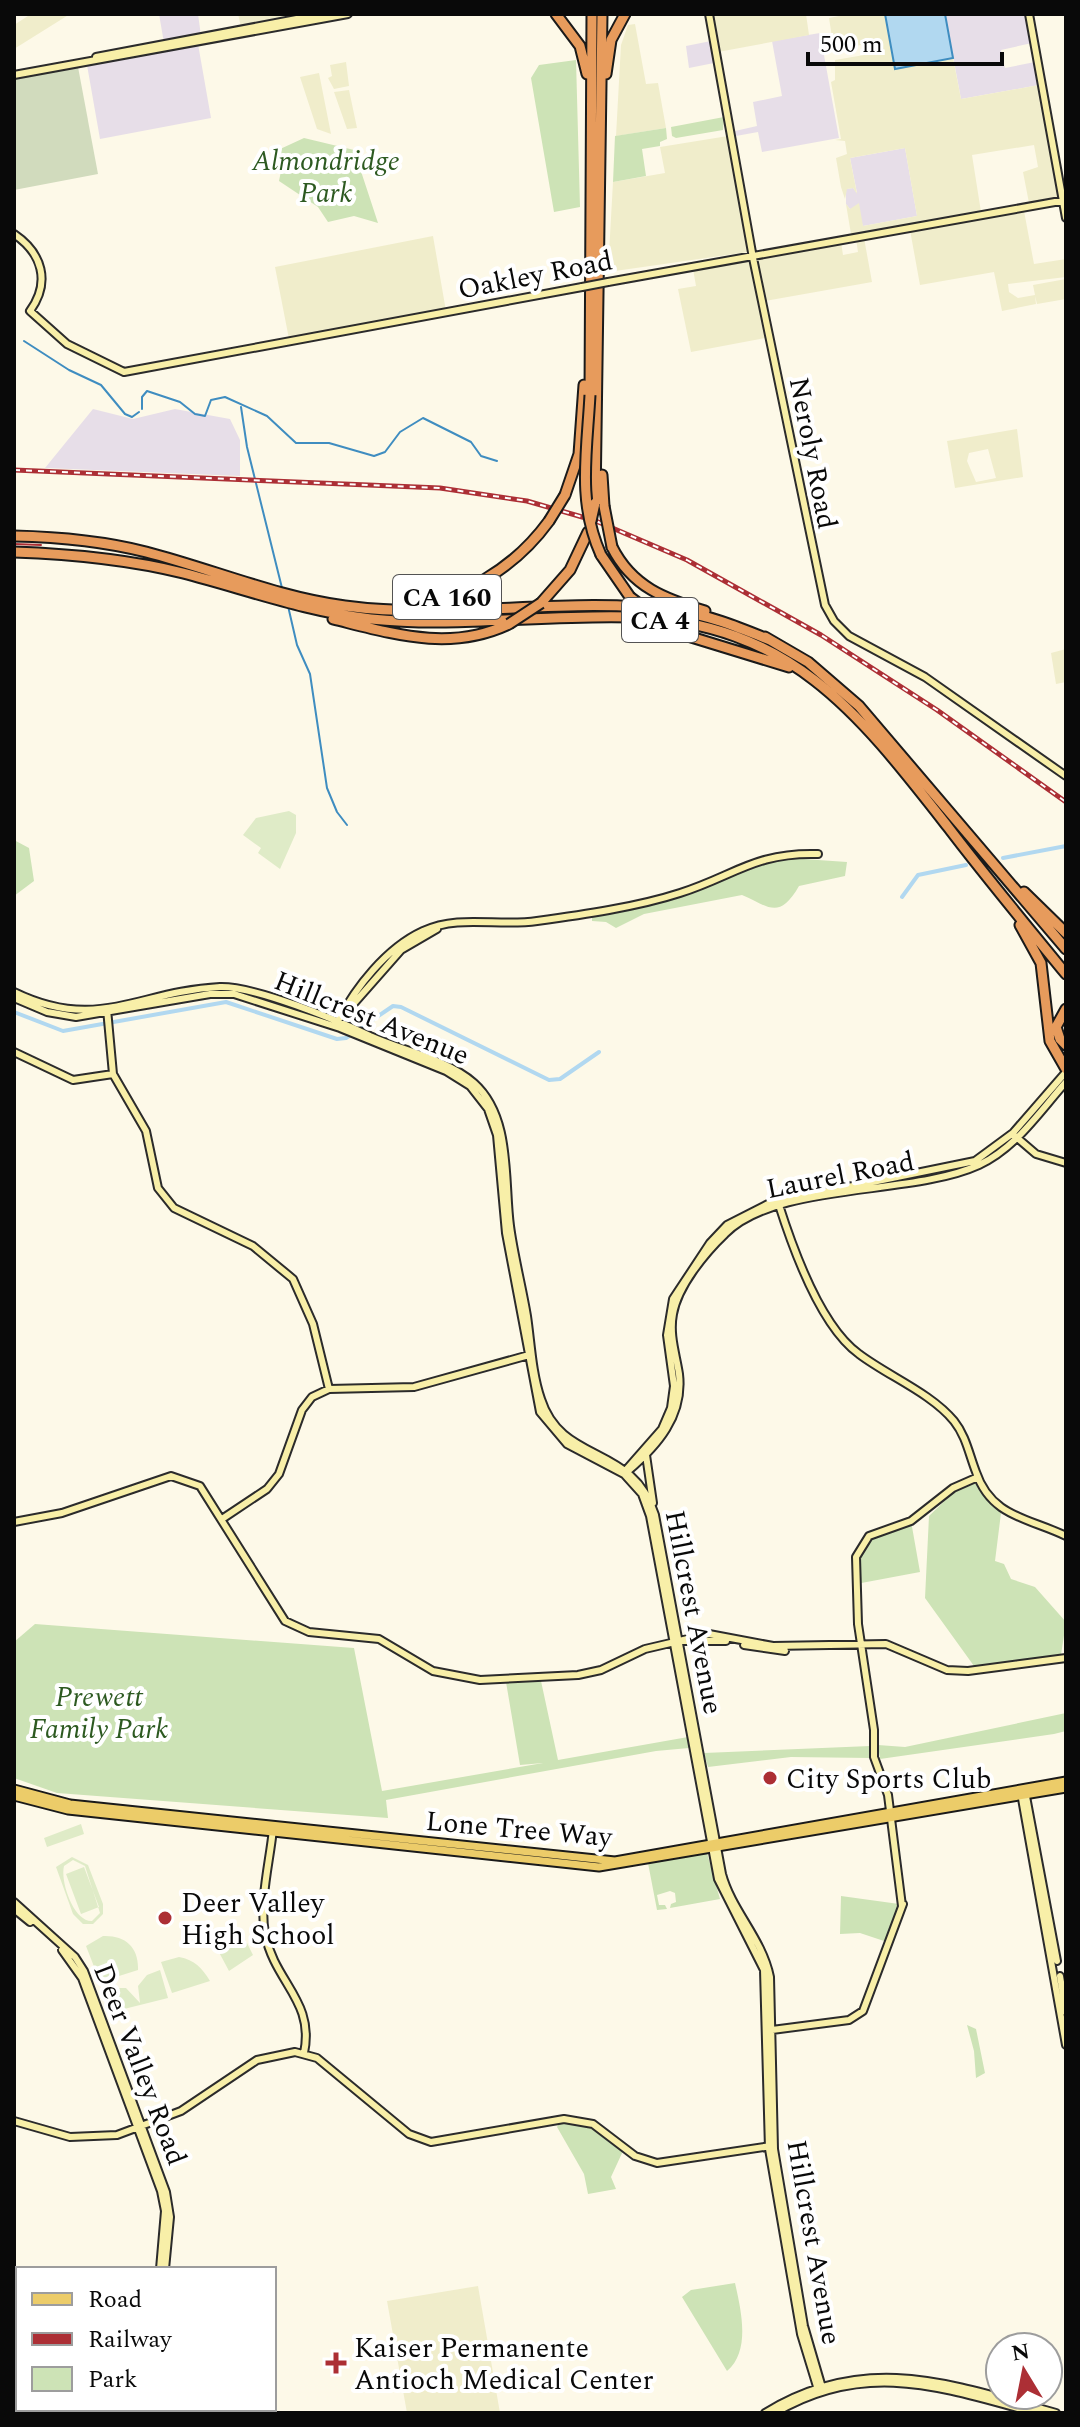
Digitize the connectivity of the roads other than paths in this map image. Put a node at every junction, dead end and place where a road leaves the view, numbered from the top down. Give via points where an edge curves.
1 (323, 14) edge
2 (348, 14) edge
3 (556, 14) edge
4 (592, 14) edge
5 (602, 14) edge
6 (625, 14) edge
7 (709, 14) edge
8 (1029, 14) edge
9 (14, 74) edge
10 (601, 130) junction
11 (591, 165) junction
12 (1064, 200) edge
13 (1066, 218) edge
14 (14, 234) edge
15 (752, 255) junction
16 (586, 291) junction
17 (594, 398) junction
18 (599, 504) junction
19 (14, 536) edge
20 (14, 552) edge
21 (278, 599) junction
22 (319, 602) junction
23 (770, 640) junction
24 (832, 693) junction
25 (1066, 776) edge
26 (818, 854) dead end
27 (1012, 882) junction
28 (994, 885) junction
29 (1066, 933) edge
30 (1066, 949) edge
31 (1066, 974) edge
32 (14, 995) edge
33 (1066, 1009) edge
34 (108, 1016) junction
35 (347, 1028) junction
36 (1066, 1045) edge
37 (14, 1052) edge
38 (1066, 1070) edge
39 (113, 1074) junction
40 (1066, 1082) edge
41 (1016, 1135) junction
42 (1066, 1161) edge
43 (951, 1168) junction
44 (929, 1179) junction
45 (778, 1204) junction
46 (530, 1355) junction
47 (329, 1389) junction
48 (646, 1454) junction
49 (626, 1471) junction
50 (978, 1477) junction
51 (652, 1506) junction
52 (222, 1519) junction
53 (14, 1522) edge
54 (1066, 1536) edge
55 (676, 1642) junction
56 (860, 1647) junction
57 (1066, 1660) edge
58 (1066, 1781) edge
59 (1066, 1788) edge
60 (14, 1789) edge
61 (1023, 1791) junction
62 (14, 1796) edge
63 (891, 1815) junction
64 (273, 1828) junction
65 (714, 1845) junction
66 (14, 1902) edge
67 (14, 1909) edge
68 (1066, 2012) edge
69 (770, 2031) junction
70 (1066, 2045) edge
71 (304, 2052) junction
72 (14, 2121) edge
73 (140, 2126) junction
74 (771, 2144) junction
75 (163, 2267) edge
76 (820, 2389) junction
77 (765, 2413) edge
78 (775, 2413) edge
79 (1036, 2413) edge
80 (1056, 2413) edge

1 - 9 street
2 - 9 street
3 - 11 highway via 585,58
4 - 11 highway, CA 160
5 - 10 highway, CA 160
6 - 10 highway via 610,44
7 - 15 street, Neroly Road
8 - 12 street
10 - 17 highway, CA 160
11 - 16 highway, CA 160
12 - 13 street
12 - 15 street, Oakley Road
14 - 16 street, Oakley Road via 33,249 41,267 41,288 30,311 67,344 124,372
15 - 16 street, Oakley Road, bridge via 608,282
15 - 25 street, Neroly Road via 808,539 831,618 849,636 925,677
16 - 17 highway
16 - 22 highway, CA 160, bridge via 580,447 565,495 549,521 506,566 453,595 399,606
17 - 18 highway, CA 160
17 - 24 highway, bridge via 584,488 588,519 601,555 630,597 678,633 774,660
18 - 21 highway, CA 160, bridge via 570,570 541,603 509,624 472,637 425,640 320,616
18 - 23 highway, bridge via 612,547 629,573 652,592 738,622
19 - 22 highway, CA 4 via 132,549
20 - 21 highway, CA 4 via 139,563
21 - 24 highway, CA 4 via 374,619 633,617 688,623 758,644
22 - 23 highway, CA 4 via 416,611 662,609 712,619
23 - 27 highway, CA 4 via 844,690
24 - 28 highway, CA 4 via 871,732
26 - 35 street via 766,857 676,895 506,923 453,922 401,950 358,997
27 - 29 highway
27 - 30 highway, CA 4
28 - 31 highway, CA 4
28 - 38 highway via 1041,963 1050,1041
32 - 34 street, Hillcrest Avenue via 68,1016
33 - 36 highway via 1056,1027
34 - 35 street, Hillcrest Avenue via 226,993
34 - 39 street
35 - 46 street, Hillcrest Avenue via 462,1073 492,1106 501,1134
37 - 39 street via 73,1080
38 - 41 street, Laurel Road
39 - 47 street via 144,1124 153,1174 166,1199 183,1214 253,1246 293,1279 306,1300
40 - 41 street, Laurel Road
41 - 42 street via 1036,1154
41 - 43 street, Laurel Road via 986,1155
41 - 44 street, Laurel Road via 979,1165
43 - 44 street
43 - 45 street, Laurel Road
44 - 45 street, Laurel Road
45 - 48 street, Laurel Road via 730,1228 680,1293 672,1324 680,1387 676,1409 666,1432
45 - 49 street, Laurel Road via 727,1225 676,1291 667,1335 674,1386 671,1408 662,1429
45 - 50 street via 837,1334 857,1354 953,1420
46 - 47 street via 414,1387
46 - 49 street, Hillcrest Avenue via 540,1398 557,1428 574,1444
47 - 52 street via 312,1397 302,1410 279,1474 267,1489
48 - 49 street, Laurel Road
48 - 51 street
49 - 51 street, Hillcrest Avenue
49 - 55 street, Hillcrest Avenue via 650,1516
50 - 54 street via 986,1493 1009,1514
50 - 56 street via 953,1488 911,1521 869,1536 861,1546 855,1567
51 - 55 street, Hillcrest Avenue
52 - 53 street via 200,1486 171,1476 62,1513
52 - 55 street via 285,1621 309,1632 379,1639 450,1677 578,1675
55 - 56 street via 715,1638 772,1651
55 - 65 street, Hillcrest Avenue
56 - 57 street via 893,1646 939,1668 960,1671
56 - 63 street via 874,1757
58 - 61 main road, Lone Tree Way
59 - 61 main road, Lone Tree Way
60 - 64 main road, Lone Tree Way via 70,1804
61 - 63 main road, Lone Tree Way
61 - 68 street
61 - 70 street
62 - 64 main road, Lone Tree Way via 68,1810
63 - 65 main road, Lone Tree Way
63 - 69 street via 902,1906 863,2011 849,2020
64 - 65 main road, Lone Tree Way via 595,1861
64 - 71 street via 264,1927 273,1963 307,2021
65 - 69 street, Hillcrest Avenue via 721,1889 764,1970
66 - 73 street, Deer Valley Road via 84,1971
67 - 73 street, Deer Valley Road via 63,1950 82,1978
69 - 74 street, Hillcrest Avenue
71 - 73 street via 257,2060 181,2111
71 - 74 street via 409,2134 434,2141 572,2119 593,2124 635,2156 657,2163
72 - 73 street via 55,2132 100,2135
73 - 75 street, Deer Valley Road via 165,2211
74 - 76 street, Hillcrest Avenue
76 - 77 street
76 - 78 street
76 - 79 street via 862,2382 923,2383
76 - 80 street via 867,2376 901,2376 937,2380

